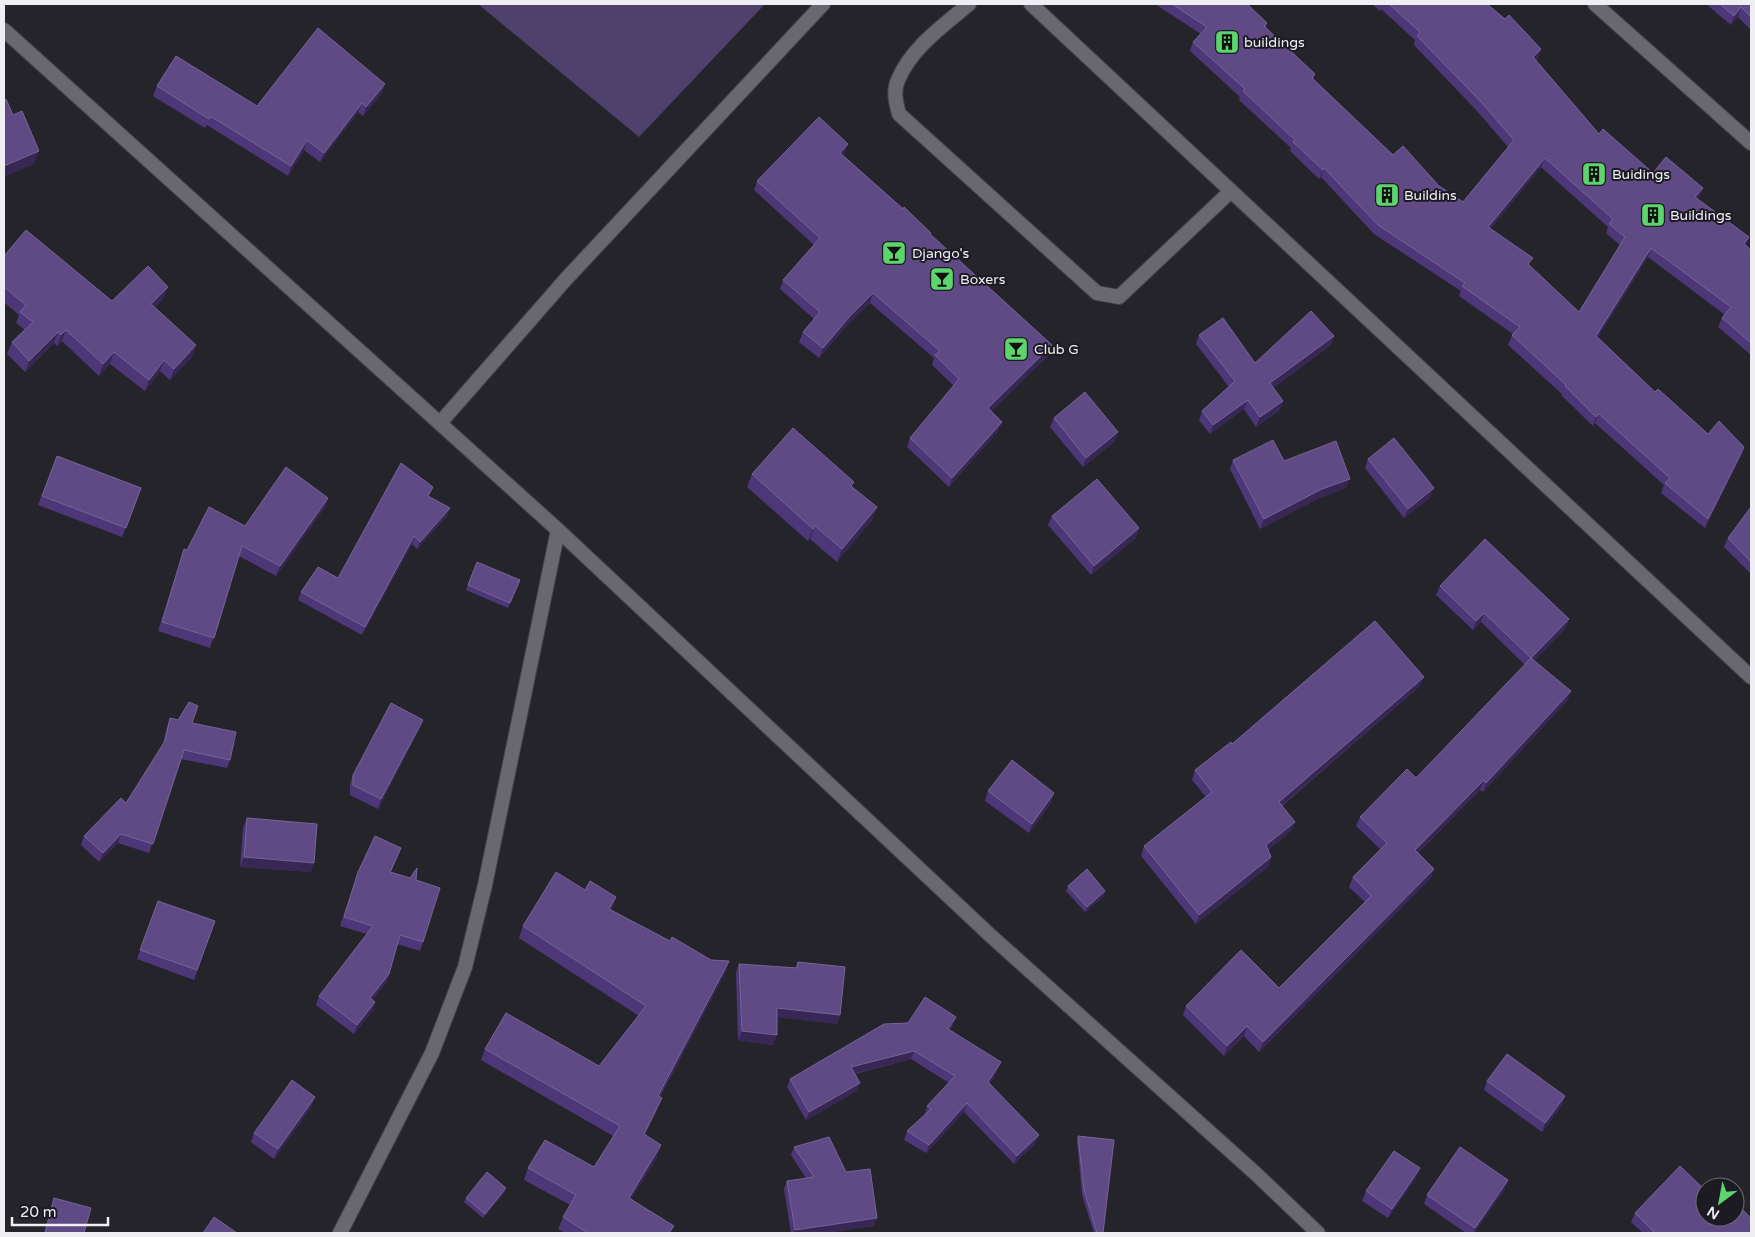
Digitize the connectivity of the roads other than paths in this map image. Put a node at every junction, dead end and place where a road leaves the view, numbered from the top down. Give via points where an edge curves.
1 (823, 4) edge
2 (970, 4) edge
3 (1030, 4) edge
4 (1595, 4) edge
5 (4, 30) edge
6 (1751, 143) edge
7 (1231, 191) junction
8 (440, 423) junction
9 (558, 530) junction
10 (1751, 677) edge
11 (340, 1233) edge
12 (1318, 1233) edge

1 - 8 street via 566,279
2 - 7 street via 928,40 897,80 895,99 899,114 1097,293 1119,297
3 - 7 street
4 - 6 street
5 - 8 street
7 - 10 street
8 - 9 street
9 - 11 street via 465,967 432,1052
9 - 12 street via 974,921

